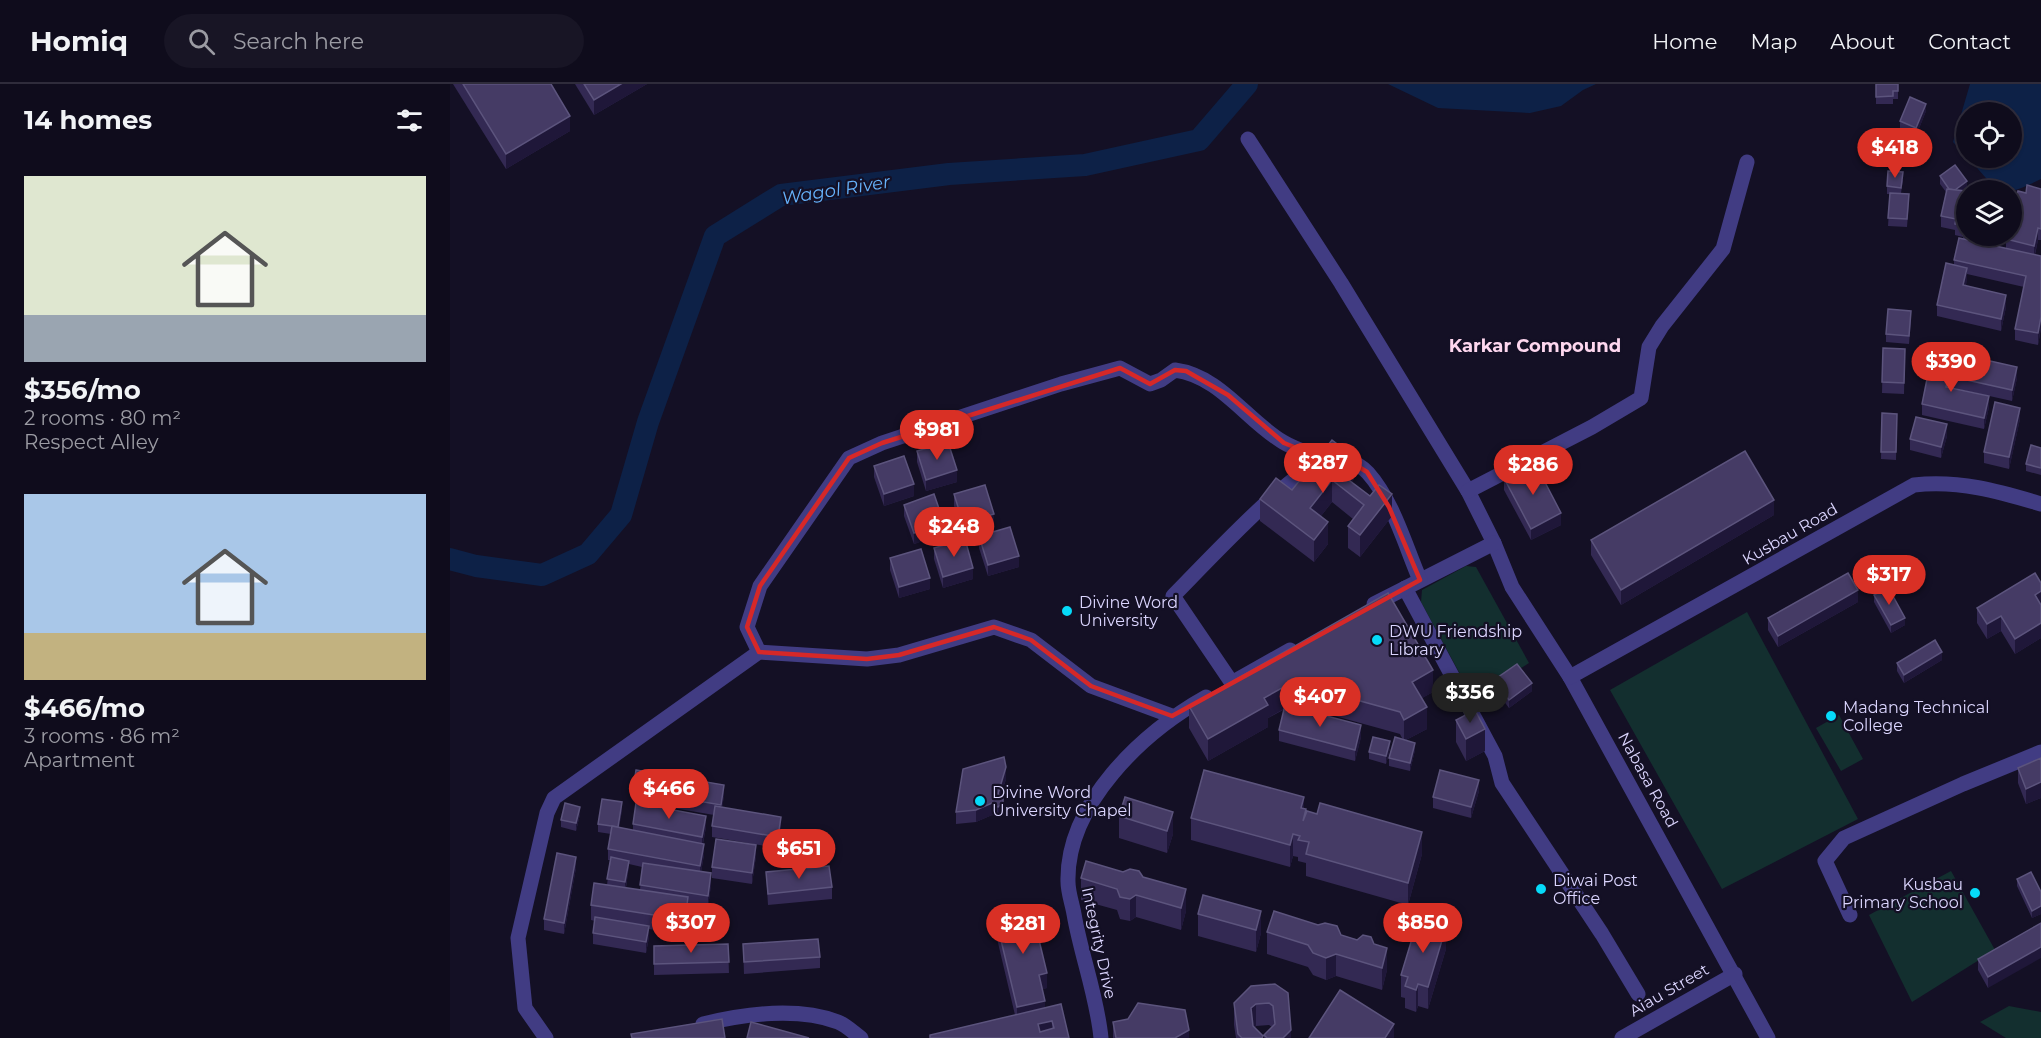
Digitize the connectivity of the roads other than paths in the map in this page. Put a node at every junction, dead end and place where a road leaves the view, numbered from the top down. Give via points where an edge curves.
1 (1248, 139) dead end
2 (1747, 162) dead end
3 (1326, 460) junction
4 (1468, 491) junction
5 (2041, 504) edge
6 (1494, 543) junction
7 (1420, 580) junction
8 (1405, 588) junction
9 (1363, 610) edge
10 (1301, 644) edge
11 (759, 652) junction
12 (1570, 677) junction
13 (1232, 683) junction
14 (1172, 716) junction
15 (2041, 752) edge
16 (1850, 915) dead end
17 (1735, 974) junction
18 (1638, 994) dead end
19 (690, 1027) edge
20 (546, 1038) edge
21 (861, 1038) edge
22 (1101, 1038) edge
23 (1622, 1038) edge
24 (1767, 1038) edge

1 - 4 street, Nabasa Road
2 - 4 street via 1723,249 1649,347 1641,398
3 - 7 street via 1346,459 1367,472 1389,507
3 - 11 street via 1284,443 1228,395 1186,371 1175,370 1150,384 1120,368 882,443 849,458 760,586 747,627
3 - 13 street via 1306,470 1257,513 1173,596
4 - 6 street, Nabasa Road
5 - 12 street, Kusbau Road via 1977,485 1914,485
6 - 7 street
6 - 12 street, Nabasa Road via 1512,587
7 - 8 street
8 - 9 street
8 - 18 street via 1495,756 1502,783
10 - 13 street, Integrity Drive
11 - 14 street via 867,659 899,655 994,627 1031,639 1091,686
11 - 20 street via 554,798 547,813 518,938 525,1008
12 - 17 street, Nabasa Road
13 - 14 street, Integrity Drive
14 - 22 street, Integrity Drive via 1119,765 1090,804 1073,846 1068,882
15 - 16 street via 1844,838 1825,861
17 - 23 street, Aiau Street
17 - 24 street, Nabasa Road
19 - 21 street via 733,1017 808,1015 840,1023

